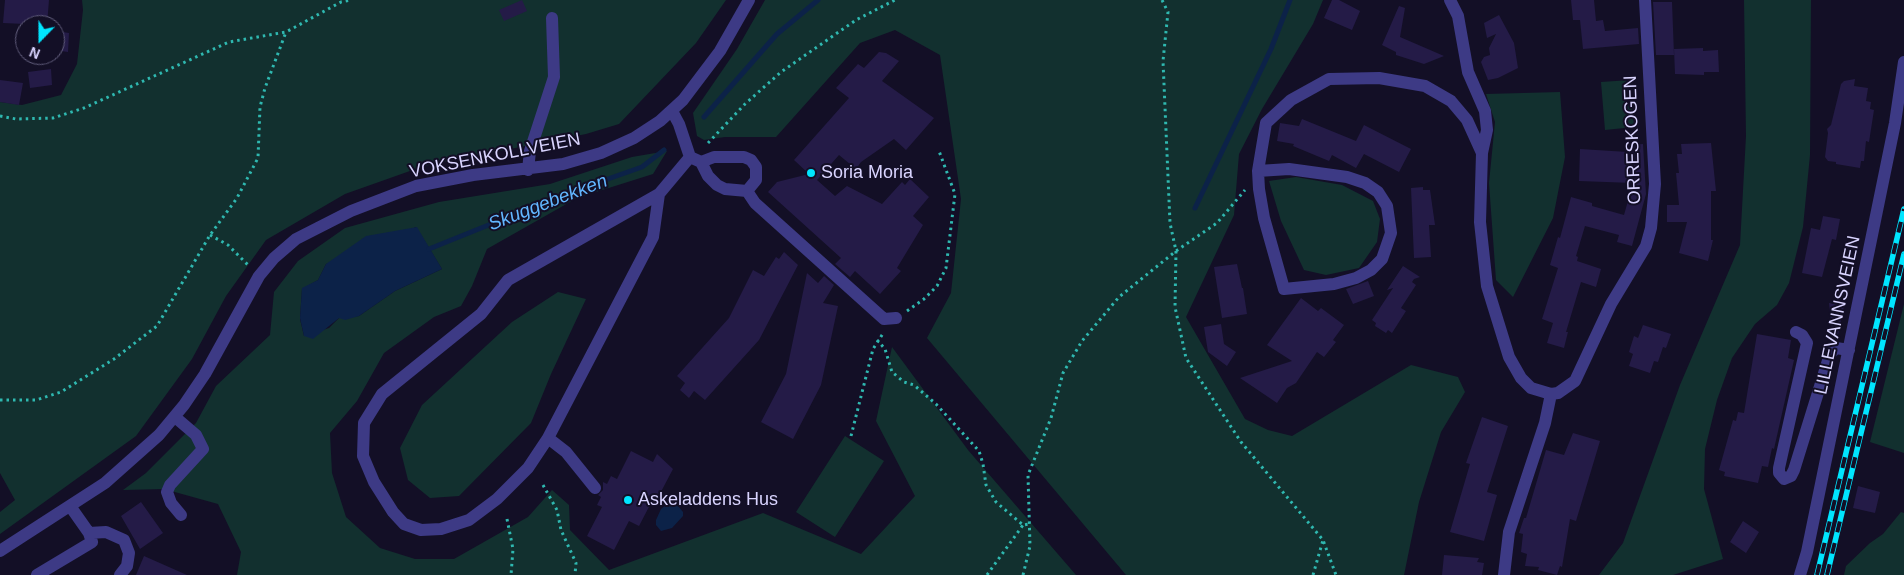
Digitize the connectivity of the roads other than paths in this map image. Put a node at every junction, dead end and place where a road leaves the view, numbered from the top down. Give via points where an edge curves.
1 (749, 0) edge
2 (1450, 0) edge
3 (1645, 0) edge
4 (552, 18) dead end
5 (1904, 62) edge
6 (672, 111) junction
7 (1482, 153) junction
8 (695, 159) junction
9 (528, 170) junction
10 (1258, 171) junction
11 (747, 191) junction
12 (659, 194) junction
13 (896, 318) road end
14 (1796, 332) dead end
15 (1849, 350) junction
16 (1551, 394) junction
17 (175, 417) junction
18 (548, 438) junction
19 (595, 488) dead end
20 (70, 506) junction
21 (181, 515) dead end
22 (89, 533) junction
23 (0, 551) edge
24 (37, 575) edge
25 (120, 575) edge
26 (1504, 575) edge
27 (1800, 575) edge

1 - 6 street, VOKSENKOLLVEIEN via 712,62
2 - 7 street via 1458,16 1468,72 1486,111 1487,130
3 - 16 street, ORRESKOGEN via 1655,184 1651,228 1646,246 1611,304 1575,381
4 - 9 street via 554,77 530,151
5 - 15 street, LILLEVANNSVEIEN via 1895,123
6 - 8 street
6 - 9 street, VOKSENKOLLVEIEN via 640,134 600,152 563,164
7 - 10 street via 1467,120 1451,102 1425,86 1379,78 1329,79 1291,100 1266,123
7 - 16 street via 1481,230 1487,286 1497,324 1521,378 1531,388
8 - 11 street via 717,185
8 - 11 street via 730,155 751,160 757,174 753,186
8 - 12 street
9 - 17 street, VOKSENKOLLVEIEN via 473,174 436,181 378,200 296,240 259,276 205,374
10 - 10 street via 1264,218 1284,289 1334,284 1356,278 1382,259 1391,233 1387,206 1378,192 1347,177 1289,169
11 - 13 street via 755,203 884,319
12 - 18 street via 653,237
12 - 18 street via 508,280 482,314 382,394 364,423 363,456 374,482 404,524 421,530 441,529 469,520 497,499 528,468
14 - 15 street via 1807,343 1779,468 1784,479 1794,470 1830,354 1836,348
15 - 27 street, LILLEVANNSVEIEN
16 - 26 street via 1545,423 1509,532
17 - 20 street, VOKSENKOLLVEIEN via 134,459
17 - 21 street via 196,435 203,449 167,492
18 - 19 street via 566,452
20 - 22 street
20 - 23 street, VOKSENKOLLVEIEN
22 - 24 street via 91,544
22 - 25 street via 106,532 124,540 129,553 127,566

